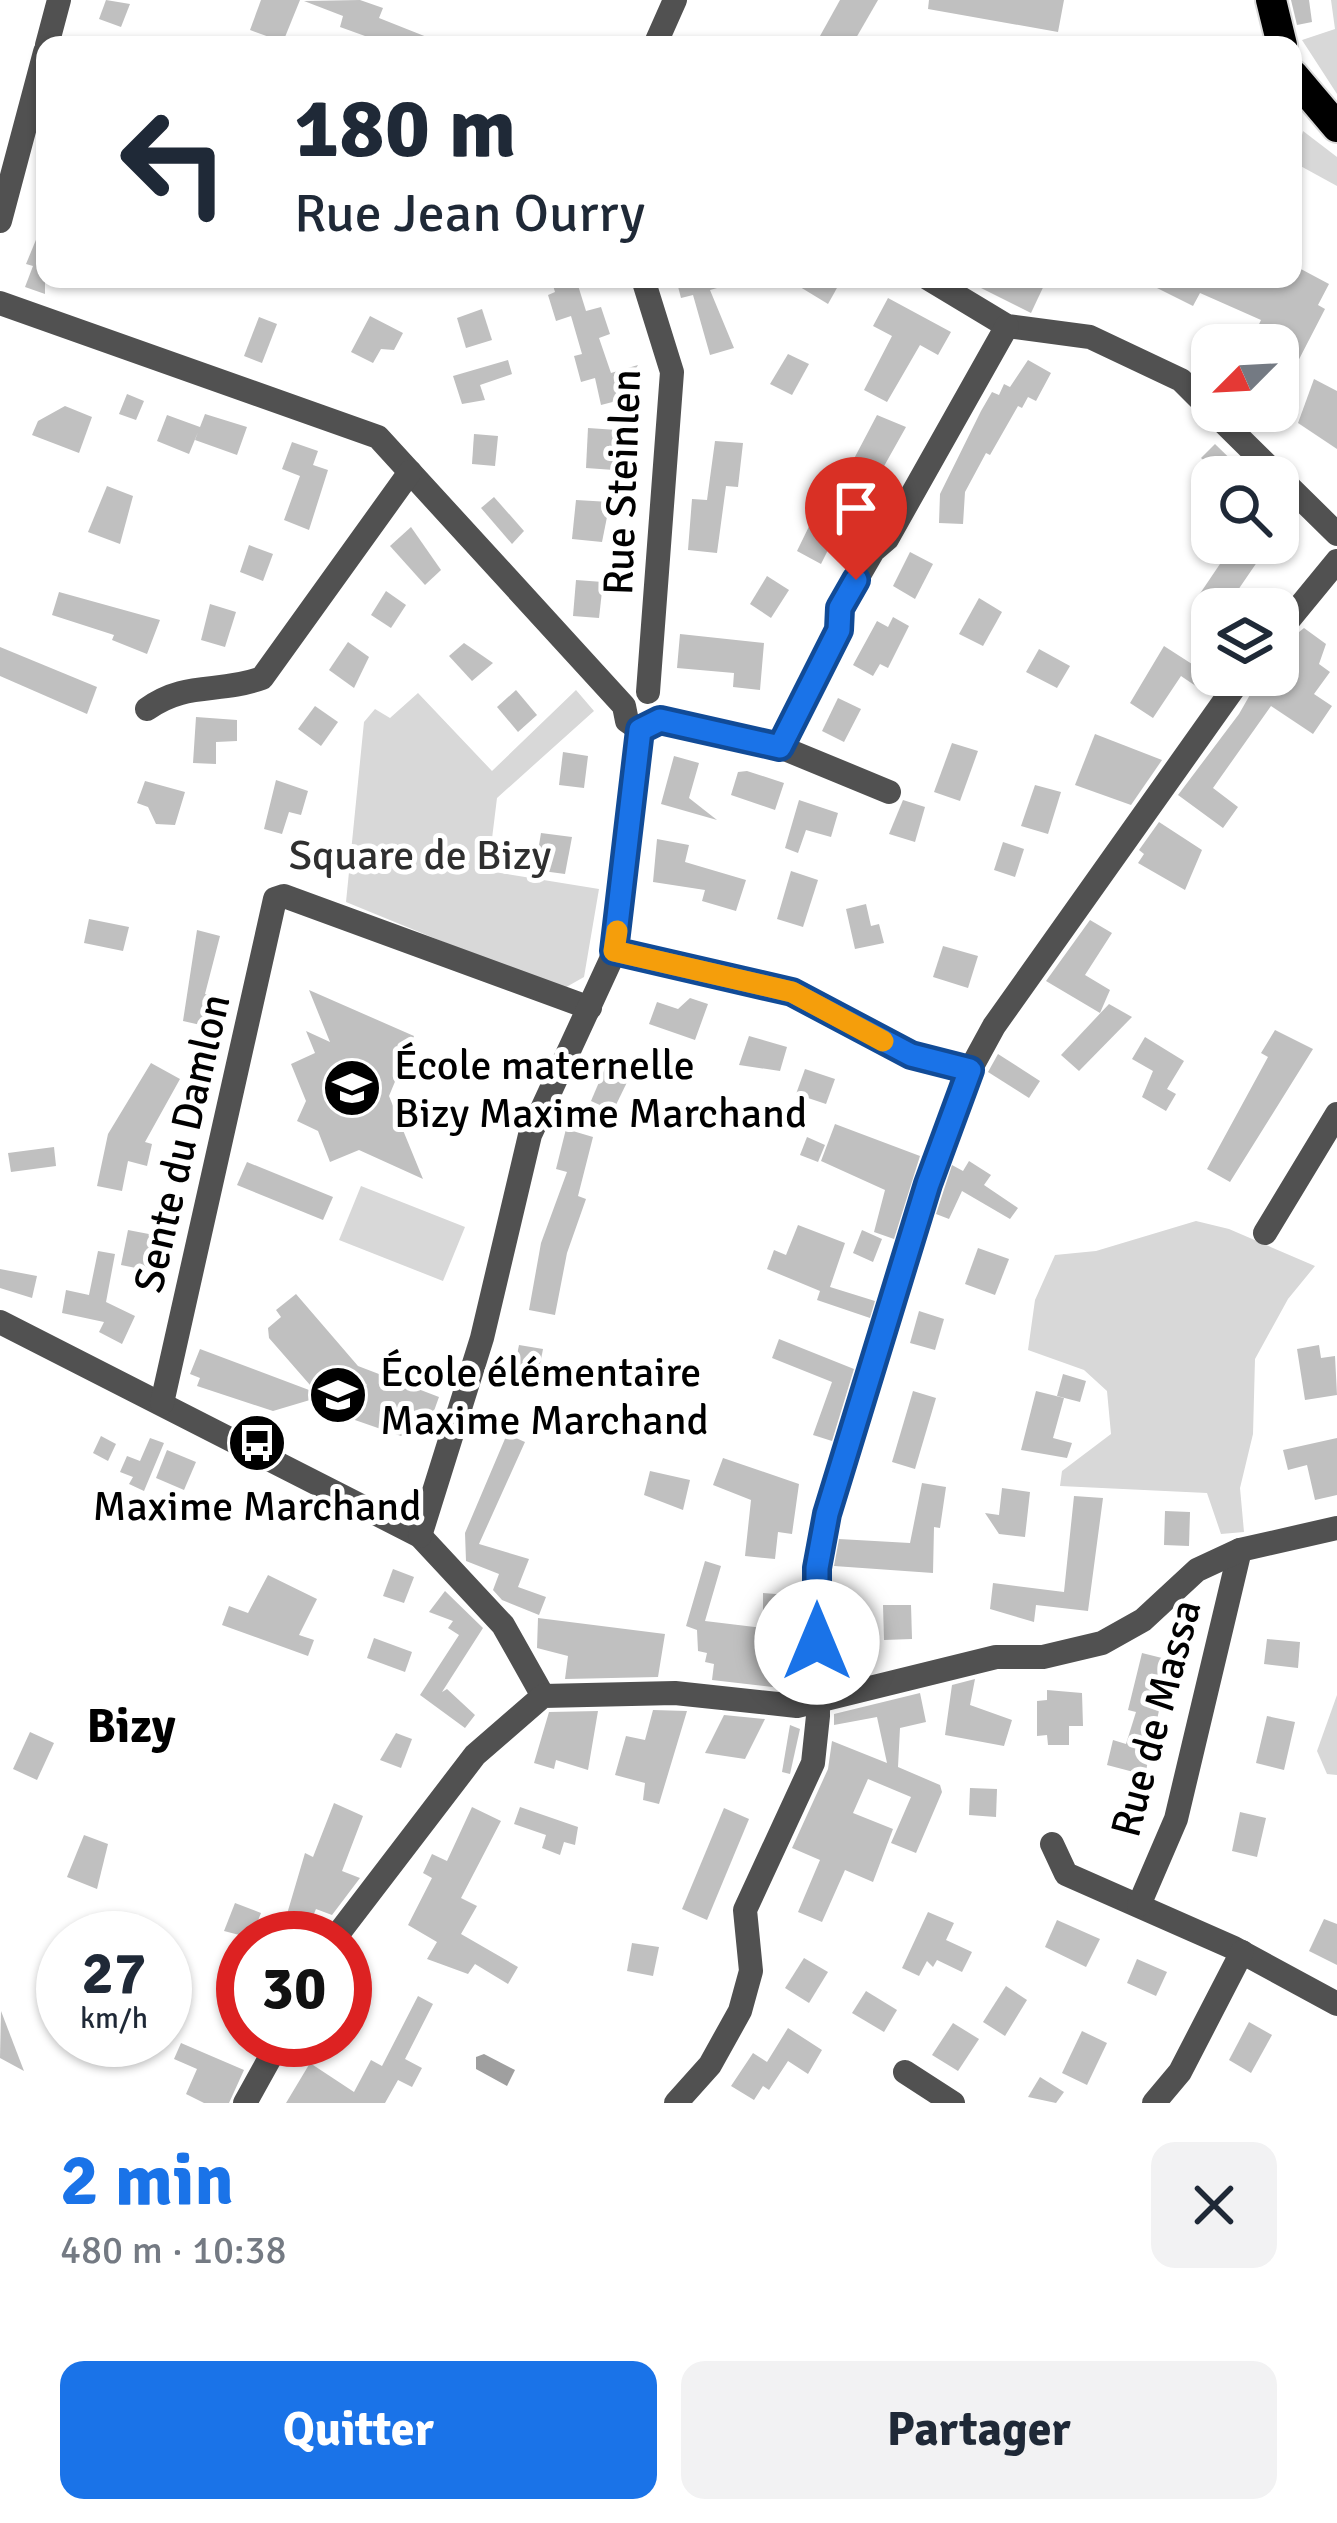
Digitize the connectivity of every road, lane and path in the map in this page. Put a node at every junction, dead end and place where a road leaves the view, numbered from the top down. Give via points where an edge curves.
1 (59, 0) edge
2 (675, 0) edge
3 (1270, 0) edge
4 (49, 36) edge
5 (659, 36) edge
6 (1280, 36) edge
7 (1302, 85) edge
8 (36, 86) edge
9 (1337, 128) edge
10 (0, 221) edge
11 (646, 288) edge
12 (943, 288) edge
13 (0, 303) edge
14 (1007, 326) junction
15 (1191, 390) edge
16 (1233, 432) edge
17 (410, 472) junction
18 (1337, 534) edge
19 (1337, 561) edge
20 (1299, 607) edge
21 (648, 692) junction
22 (1228, 696) edge
23 (624, 706) junction
24 (146, 709) dead end
25 (650, 725) junction
26 (780, 747) junction
27 (889, 792) dead end
28 (614, 951) junction
29 (590, 1008) junction
30 (970, 1070) junction
31 (1337, 1114) edge
32 (1265, 1233) dead end
33 (0, 1322) edge
34 (162, 1403) junction
35 (1337, 1528) edge
36 (420, 1536) junction
37 (1240, 1550) junction
38 (543, 1696) junction
39 (818, 1700) junction
40 (1052, 1844) dead end
41 (1139, 1905) junction
42 (356, 1911) edge
43 (1242, 1952) junction
44 (1337, 2004) edge
45 (265, 2067) edge
46 (905, 2072) dead end
47 (245, 2103) edge
48 (676, 2103) edge
49 (953, 2103) edge
50 (1154, 2103) edge

1 - 4 street
2 - 5 street
3 - 6 main road
7 - 9 main road
8 - 10 street
11 - 21 street, Rue Steinlen via 672,372
12 - 14 street
13 - 17 street via 378,437
14 - 15 street via 1090,337
14 - 26 street via 840,608 839,630
16 - 18 street
17 - 23 street
17 - 24 street via 262,678 235,688 172,691
19 - 20 street
21 - 23 street
21 - 25 street via 661,703
22 - 30 street
23 - 25 street via 627,721
25 - 26 street
25 - 28 street
26 - 27 street
28 - 29 street
28 - 30 street via 792,992 911,1055
29 - 34 street, Sente du Damlon via 340,914 275,899
29 - 36 street via 530,1135 482,1338
30 - 39 street via 827,1514 817,1568
31 - 32 street
33 - 34 street
34 - 36 street
35 - 37 street
36 - 38 street via 502,1624
37 - 39 street via 1197,1570 1143,1620 1102,1643 1043,1657 996,1657
37 - 41 street, Rue de Massa via 1176,1819
38 - 39 street via 675,1693 797,1706
38 - 42 street via 475,1755
39 - 48 street via 813,1763 745,1910 752,1972 740,2011 710,2065
40 - 41 street via 1066,1874
41 - 43 street
43 - 44 street
43 - 50 street via 1180,2072
45 - 47 street
46 - 49 street

